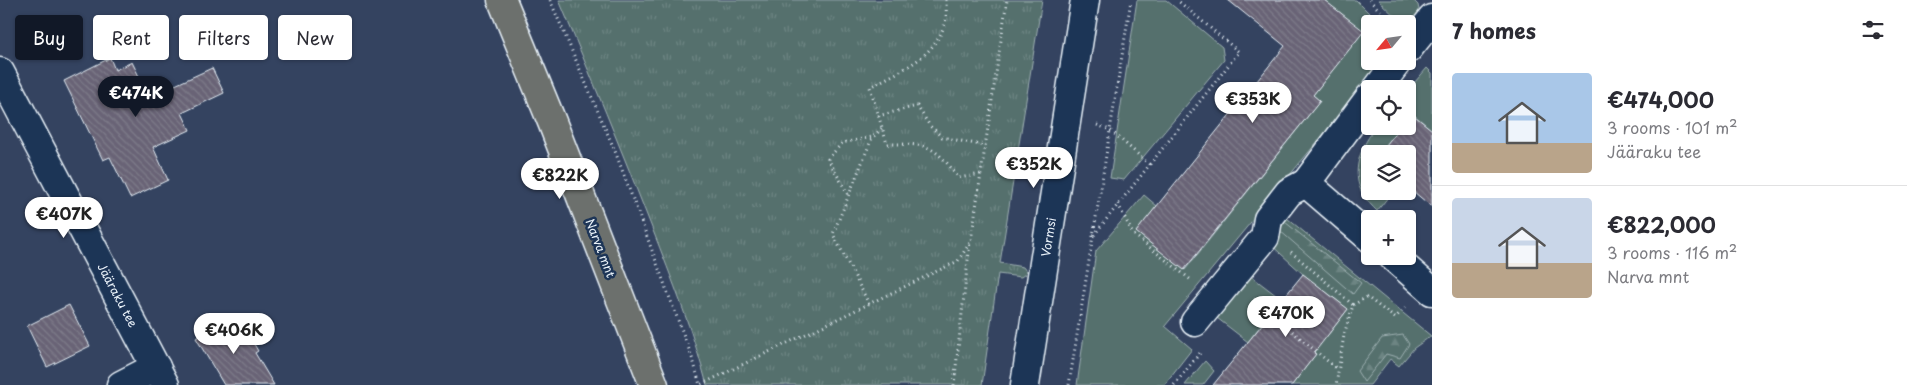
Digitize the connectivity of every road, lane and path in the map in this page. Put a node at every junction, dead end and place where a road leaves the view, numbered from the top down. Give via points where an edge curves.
1 (502, 0) edge
2 (550, 0) edge
3 (946, 0) edge
4 (1007, 0) edge
5 (1085, 0) edge
6 (1131, 0) edge
7 (1177, 0) edge
8 (1369, 0) edge
9 (1380, 11) junction
10 (1380, 15) edge
11 (1384, 15) edge
12 (1432, 19) edge
13 (1416, 39) edge
14 (1391, 70) edge
15 (0, 72) edge
16 (1383, 80) edge
17 (1361, 109) edge
18 (1067, 114) junction
19 (878, 116) junction
20 (882, 128) junction
21 (1110, 130) junction
22 (873, 137) junction
23 (985, 146) junction
24 (1150, 165) junction
25 (981, 174) junction
26 (1306, 183) junction
27 (848, 194) junction
28 (1118, 204) junction
29 (1361, 230) edge
30 (1094, 235) junction
31 (970, 242) junction
32 (1288, 249) dead end
33 (1402, 265) edge
34 (1193, 281) dead end
35 (1429, 288) edge
36 (1249, 294) dead end
37 (869, 304) junction
38 (1353, 305) junction
39 (1195, 322) dead end
40 (1338, 369) junction
41 (161, 376) edge
42 (121, 385) edge
43 (654, 385) edge
44 (700, 385) edge
45 (954, 385) edge
46 (1025, 385) edge
47 (1069, 385) edge
48 (1336, 385) edge

1 - 43 main road, Narva mnt
2 - 44 path via 615,151
3 - 19 path via 945,23 937,40 924,55 906,70 870,87
4 - 23 path
5 - 18 street, Vormsi
6 - 21 path
7 - 24 path via 1239,52
8 - 9 path
9 - 10 path
9 - 11 path
12 - 13 street
14 - 16 street
15 - 41 street, Jääraku tee
17 - 26 street
18 - 21 path
18 - 46 street, Vormsi
19 - 20 path
19 - 23 path via 917,106 942,137
20 - 22 path
20 - 25 path via 887,144 932,148 960,178
21 - 24 path
21 - 30 path
22 - 27 path
22 - 27 path via 842,143 828,159
23 - 25 path
24 - 28 path
25 - 31 path
26 - 29 street
26 - 39 street via 1290,192 1268,219 1265,237
27 - 37 path via 832,234
28 - 30 path
28 - 34 path via 1133,234
30 - 47 path
31 - 37 path via 958,261
31 - 45 path
32 - 38 path
33 - 35 street
35 - 38 path via 1395,318 1367,297
36 - 40 path
37 - 44 path
38 - 40 path
40 - 48 path
41 - 42 street

